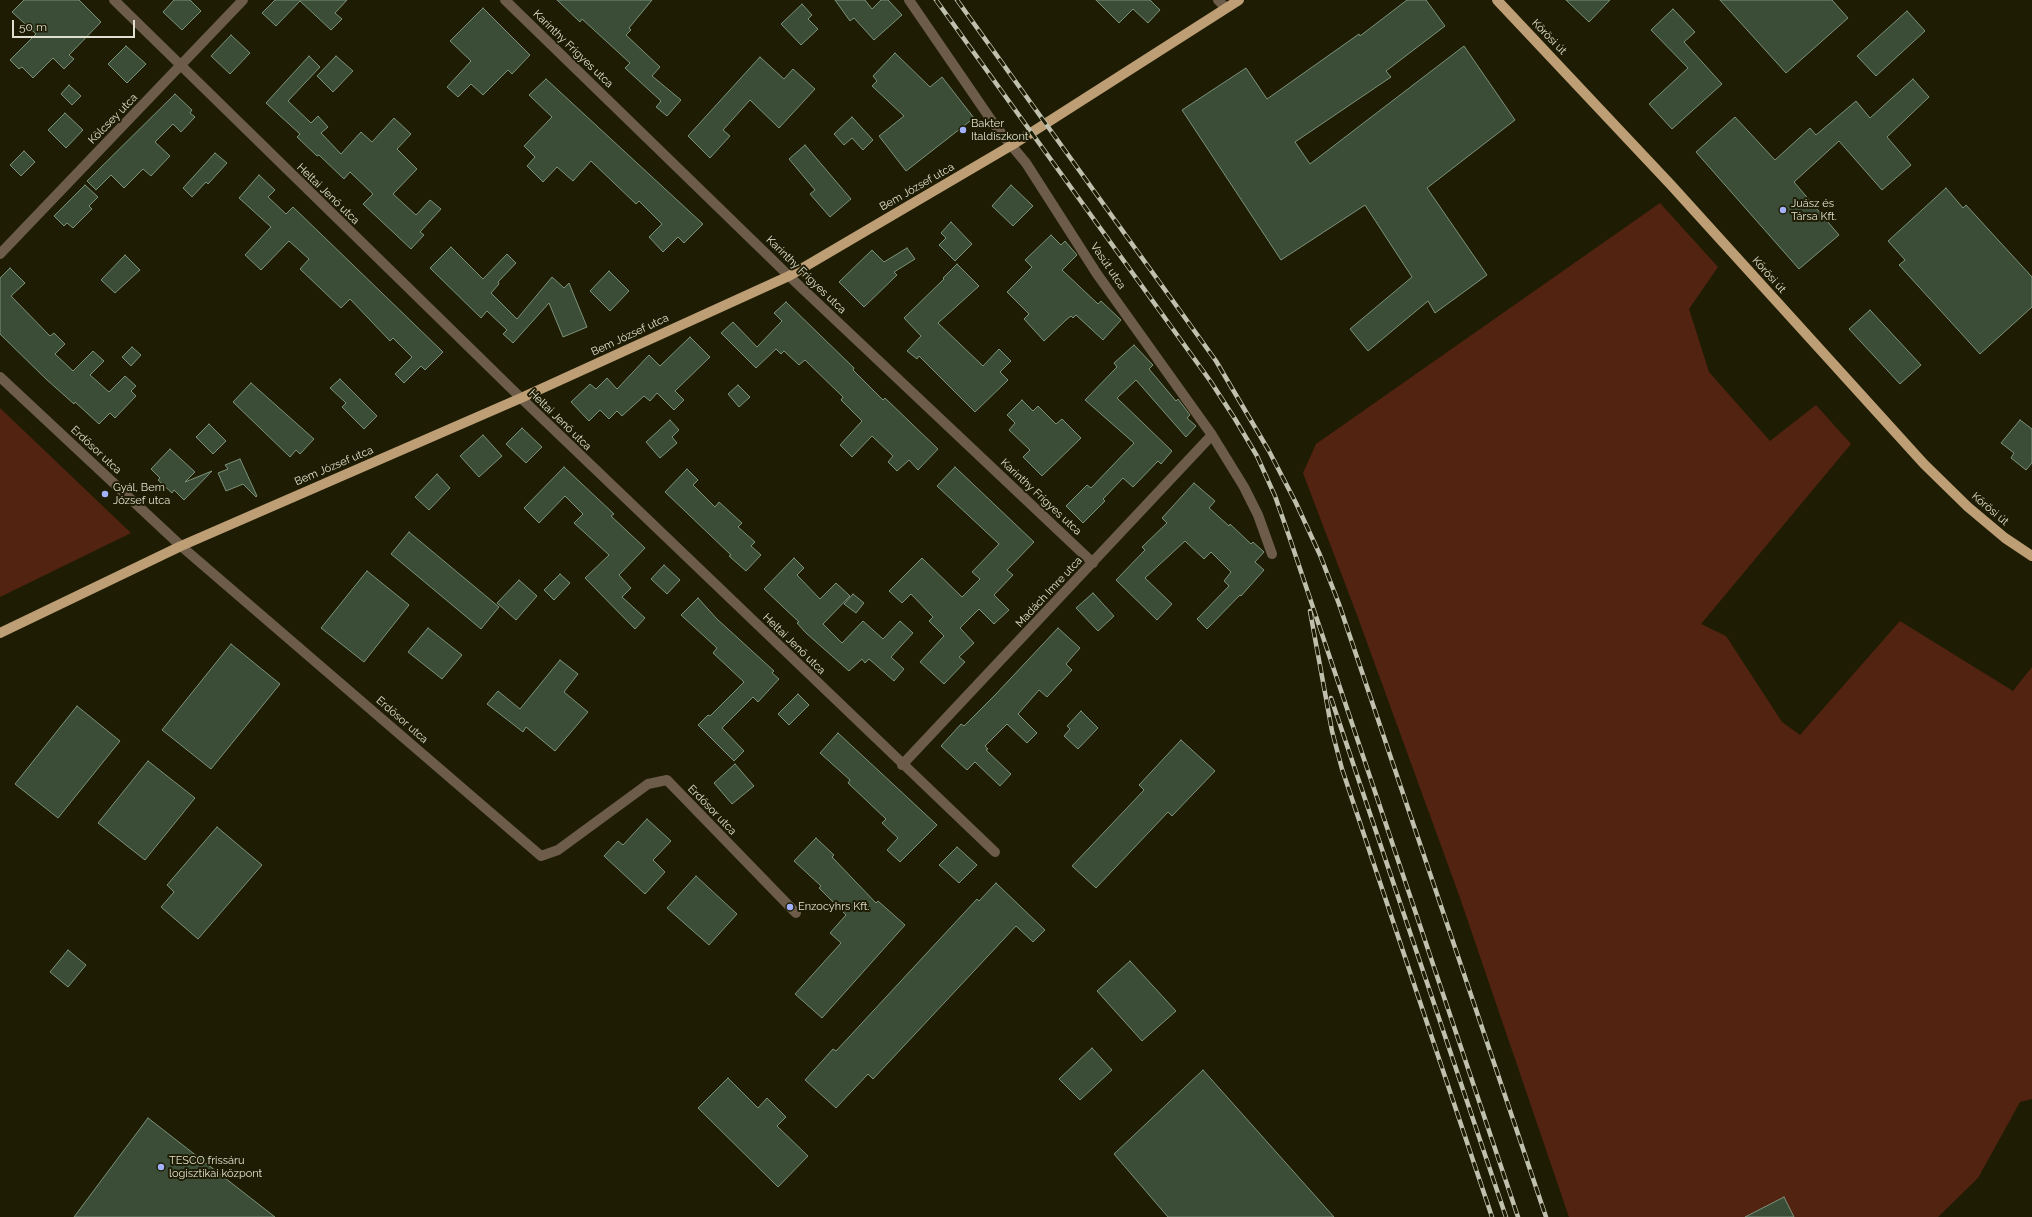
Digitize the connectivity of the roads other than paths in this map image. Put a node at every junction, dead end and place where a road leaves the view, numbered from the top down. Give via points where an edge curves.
1 (114, 0) edge
2 (243, 0) edge
3 (505, 0) edge
4 (909, 0) edge
5 (1218, 0) edge
6 (1239, 0) edge
7 (1497, 0) edge
8 (1226, 8) junction
9 (180, 67) junction
10 (1012, 145) junction
11 (0, 254) edge
12 (789, 276) junction
13 (0, 377) edge
14 (521, 398) junction
15 (1212, 435) junction
16 (181, 546) junction
17 (1272, 554) dead end
18 (2032, 556) edge
19 (1093, 563) junction
20 (0, 633) edge
21 (902, 765) junction
22 (995, 852) dead end
23 (796, 913) dead end

1 - 9 street, Heltai Jenő utca
2 - 9 street, Kölcsey utca
3 - 12 street, Karinthy Frigyes utca
4 - 10 street, Vasút utca via 996,127
5 - 8 street
6 - 8 main road, Bem József utca
7 - 18 main road, Kőrösi út via 1671,185 1924,464 1968,507 2005,538
8 - 10 main road, Bem József utca
9 - 11 street, Kölcsey utca
9 - 14 street, Heltai Jenő utca
10 - 12 main road, Bem József utca
10 - 15 street, Vasút utca via 1097,274
12 - 14 main road, Bem József utca
12 - 19 street, Karinthy Frigyes utca
13 - 16 street, Erdősor utca
14 - 16 main road, Bem József utca
14 - 21 street, Heltai Jenő utca
15 - 17 street, Vasút utca via 1244,487 1258,515
15 - 19 street, Madách Imre utca
16 - 20 main road, Bem József utca
16 - 23 street, Erdősor utca via 541,856 558,850 648,784 667,780
19 - 21 street, Madách Imre utca
21 - 22 street, Heltai Jenő utca

